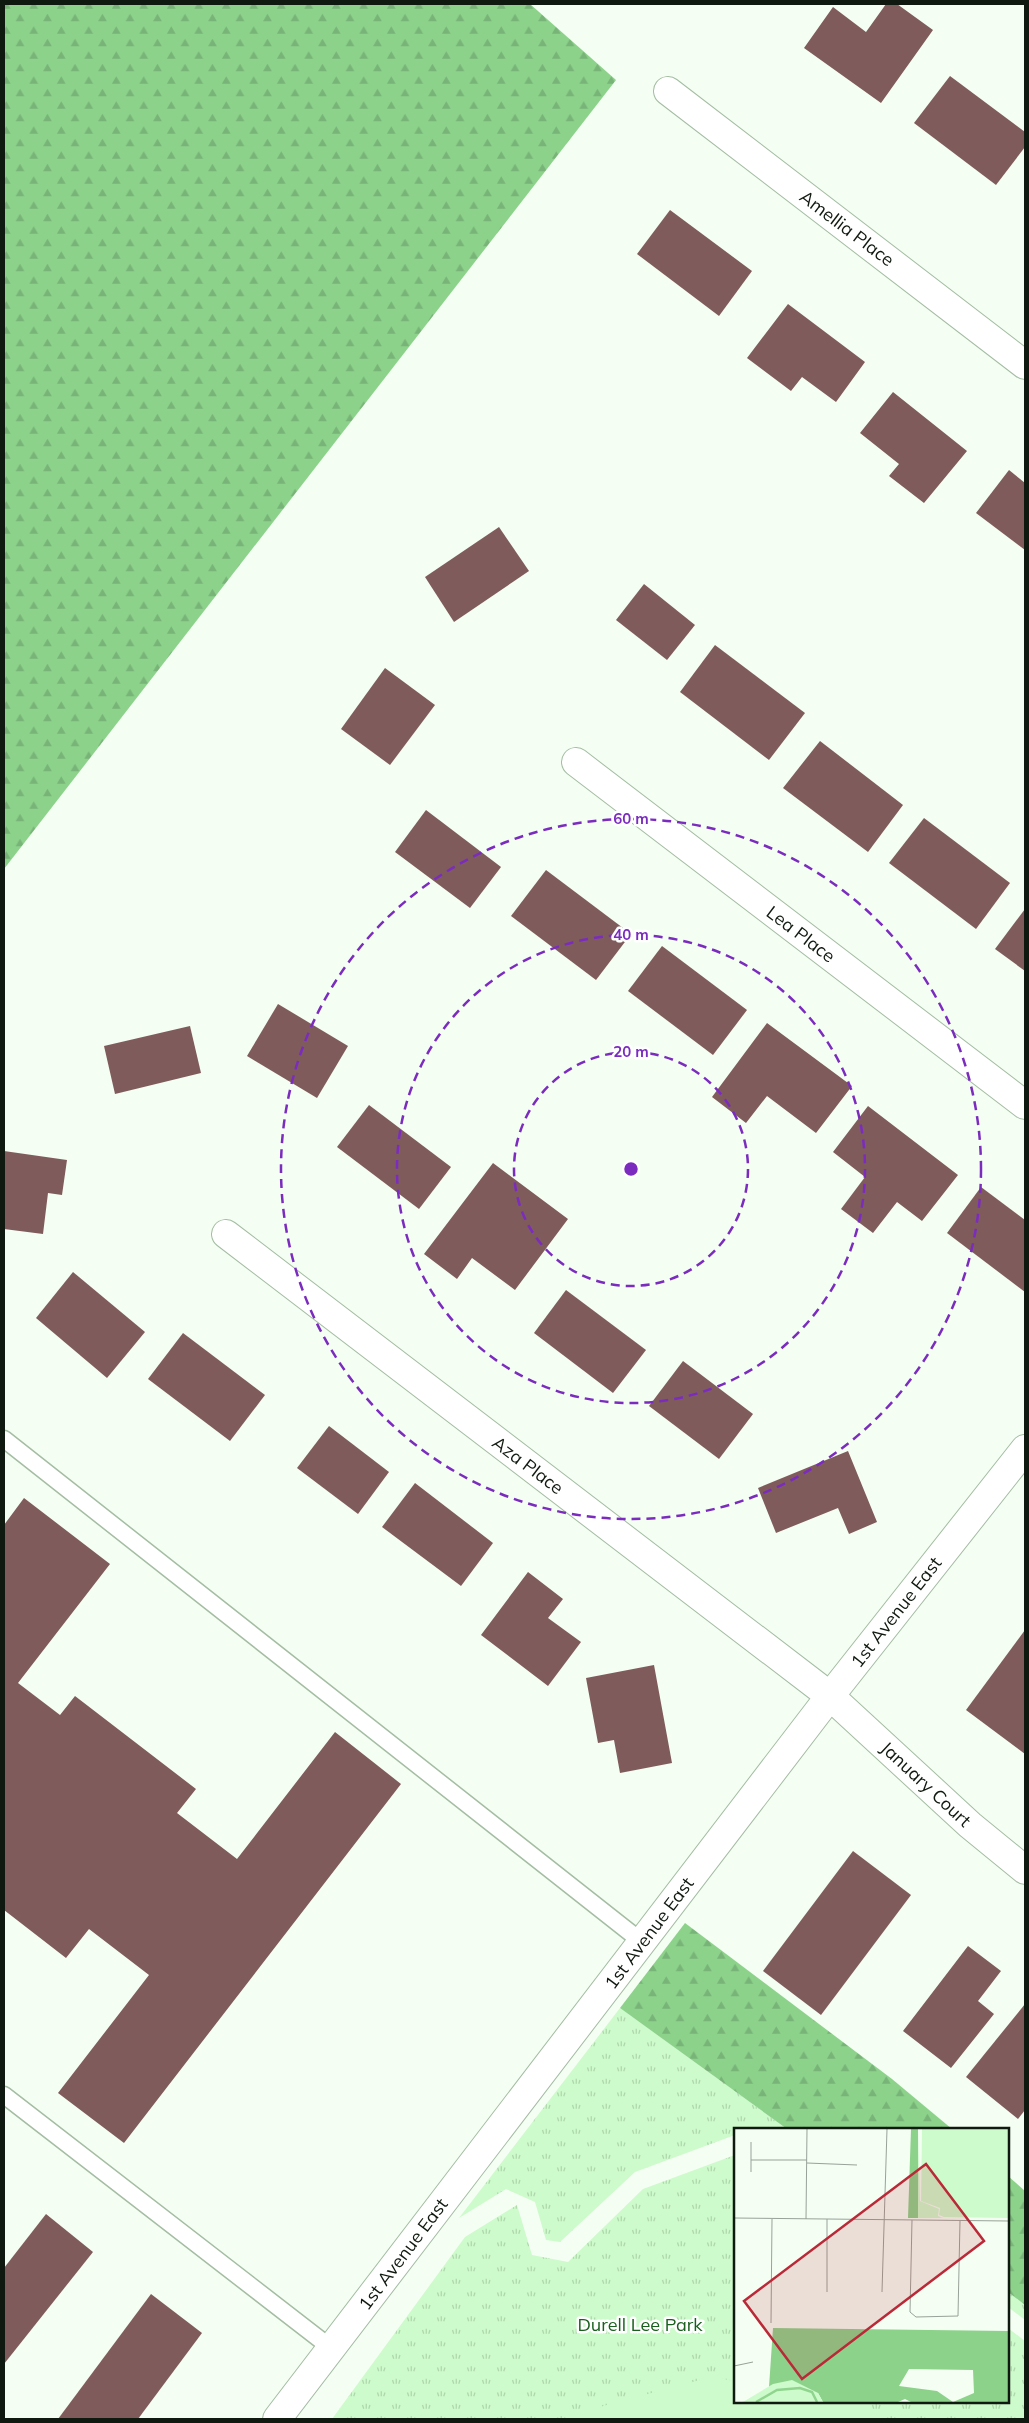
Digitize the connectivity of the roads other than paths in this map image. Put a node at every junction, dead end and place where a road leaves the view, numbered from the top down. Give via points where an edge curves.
1 (668, 91) dead end
2 (1025, 365) edge
3 (576, 762) dead end
4 (1025, 1105) edge
5 (226, 1234) dead end
6 (4, 1439) edge
7 (1025, 1449) edge
8 (830, 1696) junction
9 (1025, 1870) edge
10 (642, 1942) junction
11 (4, 2095) edge
12 (331, 2348) junction
13 (277, 2419) edge

1 - 2 street, Amellia Place
3 - 4 street, Lea Place
5 - 8 street, Aza Place
6 - 10 lane
7 - 8 street, 1st Avenue East
8 - 9 street, January Court via 970,1825
8 - 10 street, 1st Avenue East
10 - 12 street, 1st Avenue East
11 - 12 lane
12 - 13 street, 1st Avenue East

